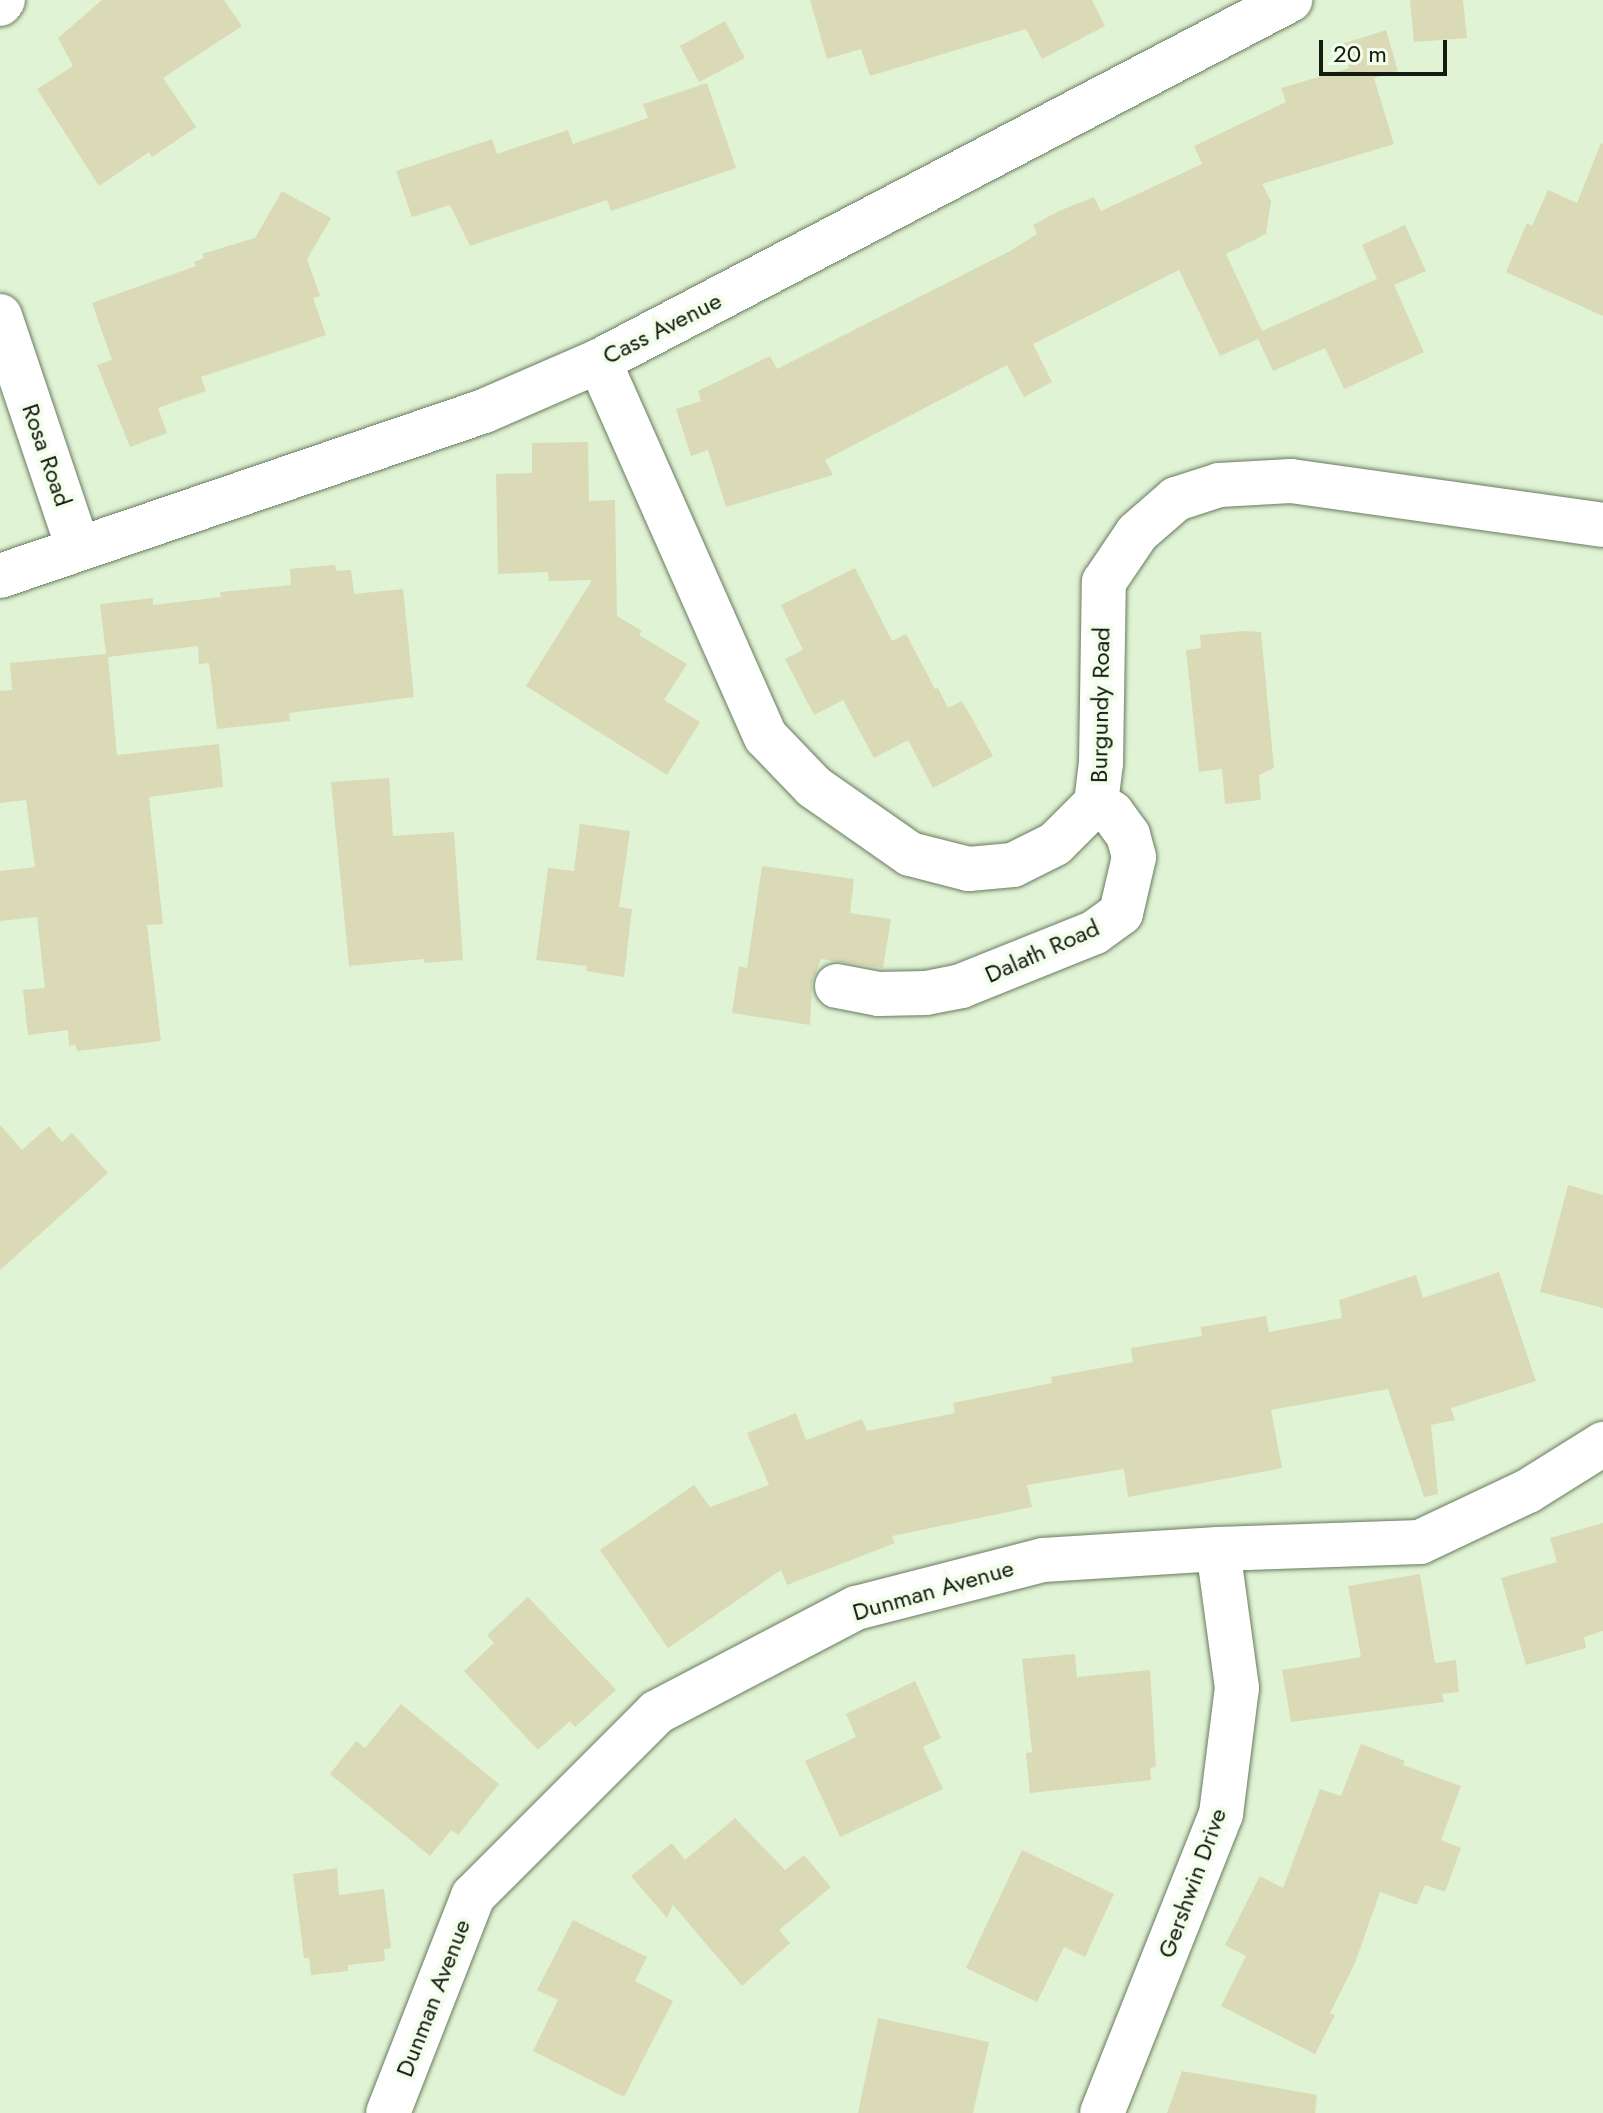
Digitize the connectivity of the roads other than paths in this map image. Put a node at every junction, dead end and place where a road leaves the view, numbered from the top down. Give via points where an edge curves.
1 (1290, 0) edge
2 (0, 316) edge
3 (599, 361) junction
4 (1603, 525) edge
5 (78, 548) junction
6 (0, 576) edge
7 (1096, 803) junction
8 (837, 986) dead end
9 (1603, 1444) edge
10 (1218, 1549) junction
11 (388, 2113) edge
12 (1102, 2113) edge

1 - 3 street, Cass Avenue
2 - 5 street, Rosa Road
3 - 5 street, Cass Avenue via 484,411
3 - 7 street, Burgundy Road via 766,737 814,787 910,854 969,869 1013,865 1055,844
4 - 7 street, Burgundy Road via 1291,481 1219,485 1176,499 1137,533 1104,582
5 - 6 street, Cass Avenue
7 - 8 street, Dalath Road via 1112,813 1128,835 1134,857 1121,913 1095,932 961,986 879,994
9 - 10 street, Dunman Avenue via 1528,1491 1420,1542
10 - 11 street, Dunman Avenue via 1043,1560 856,1608 657,1712 473,1896
10 - 12 street, Gershwin Drive via 1237,1688 1221,1814

